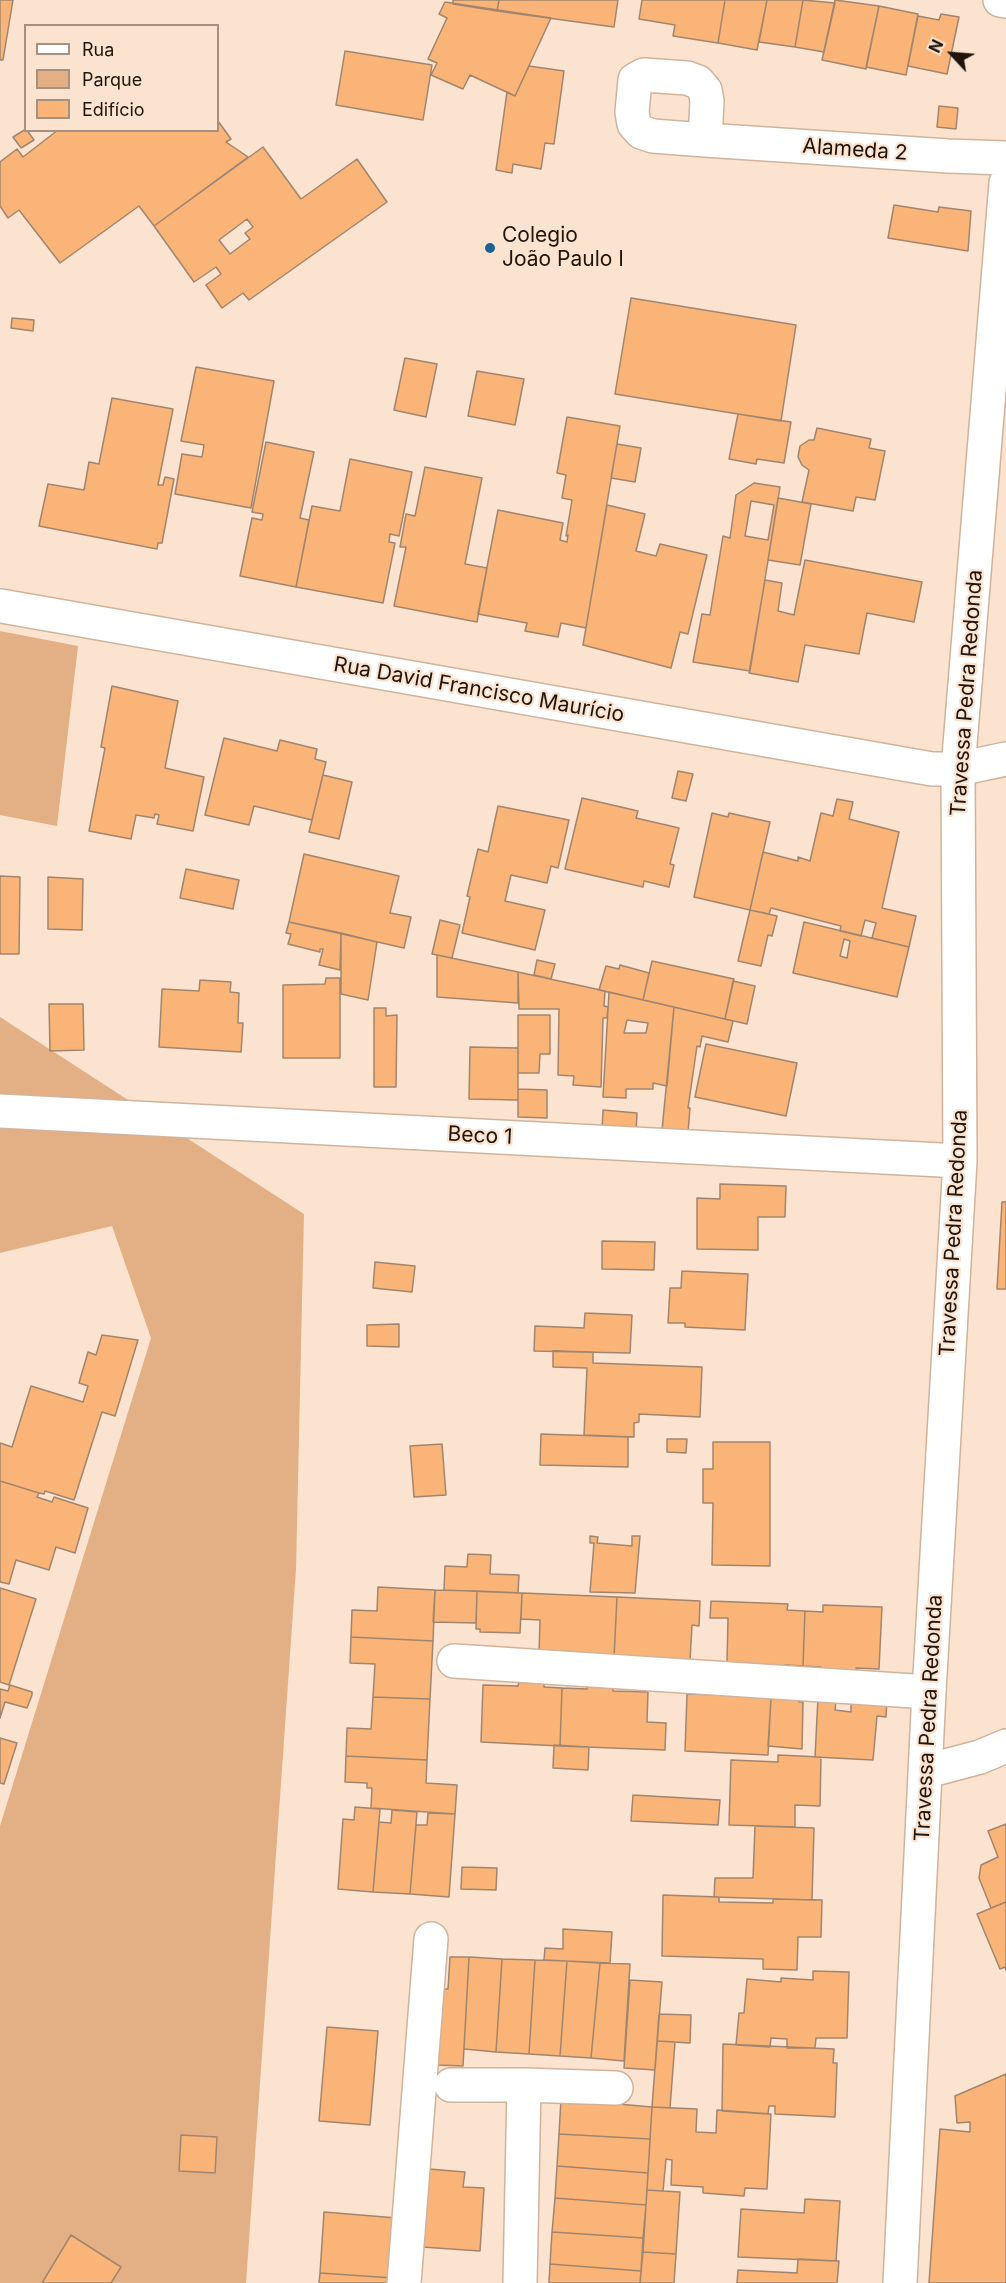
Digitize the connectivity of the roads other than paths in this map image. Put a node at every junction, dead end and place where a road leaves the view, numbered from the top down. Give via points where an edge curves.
1 (1000, 0) edge
2 (1006, 1) edge
3 (705, 140) dead end
4 (1006, 158) edge
5 (1006, 183) edge
6 (1, 606) edge
7 (1006, 759) edge
8 (958, 769) junction
9 (0, 1111) edge
10 (960, 1161) junction
11 (454, 1661) dead end
12 (929, 1692) junction
13 (1006, 1746) edge
14 (927, 1771) junction
15 (431, 1940) dead end
16 (451, 2085) dead end
17 (524, 2085) junction
18 (616, 2088) dead end
19 (404, 2283) edge
20 (520, 2283) edge
21 (900, 2283) edge

1 - 2 street
3 - 4 street, Alameda 2
5 - 8 street, Travessa Pedra Redonda
6 - 8 street, Rua David Francisco Maurício via 932,769
7 - 8 street, Rua David Francisco Maurício
8 - 10 street, Travessa Pedra Redonda
9 - 10 street, Beco 1
10 - 12 street, Travessa Pedra Redonda
11 - 12 street
12 - 14 street, Travessa Pedra Redonda
13 - 14 street
14 - 21 street, Travessa Pedra Redonda
15 - 19 street
16 - 17 street
17 - 18 street
17 - 20 street

